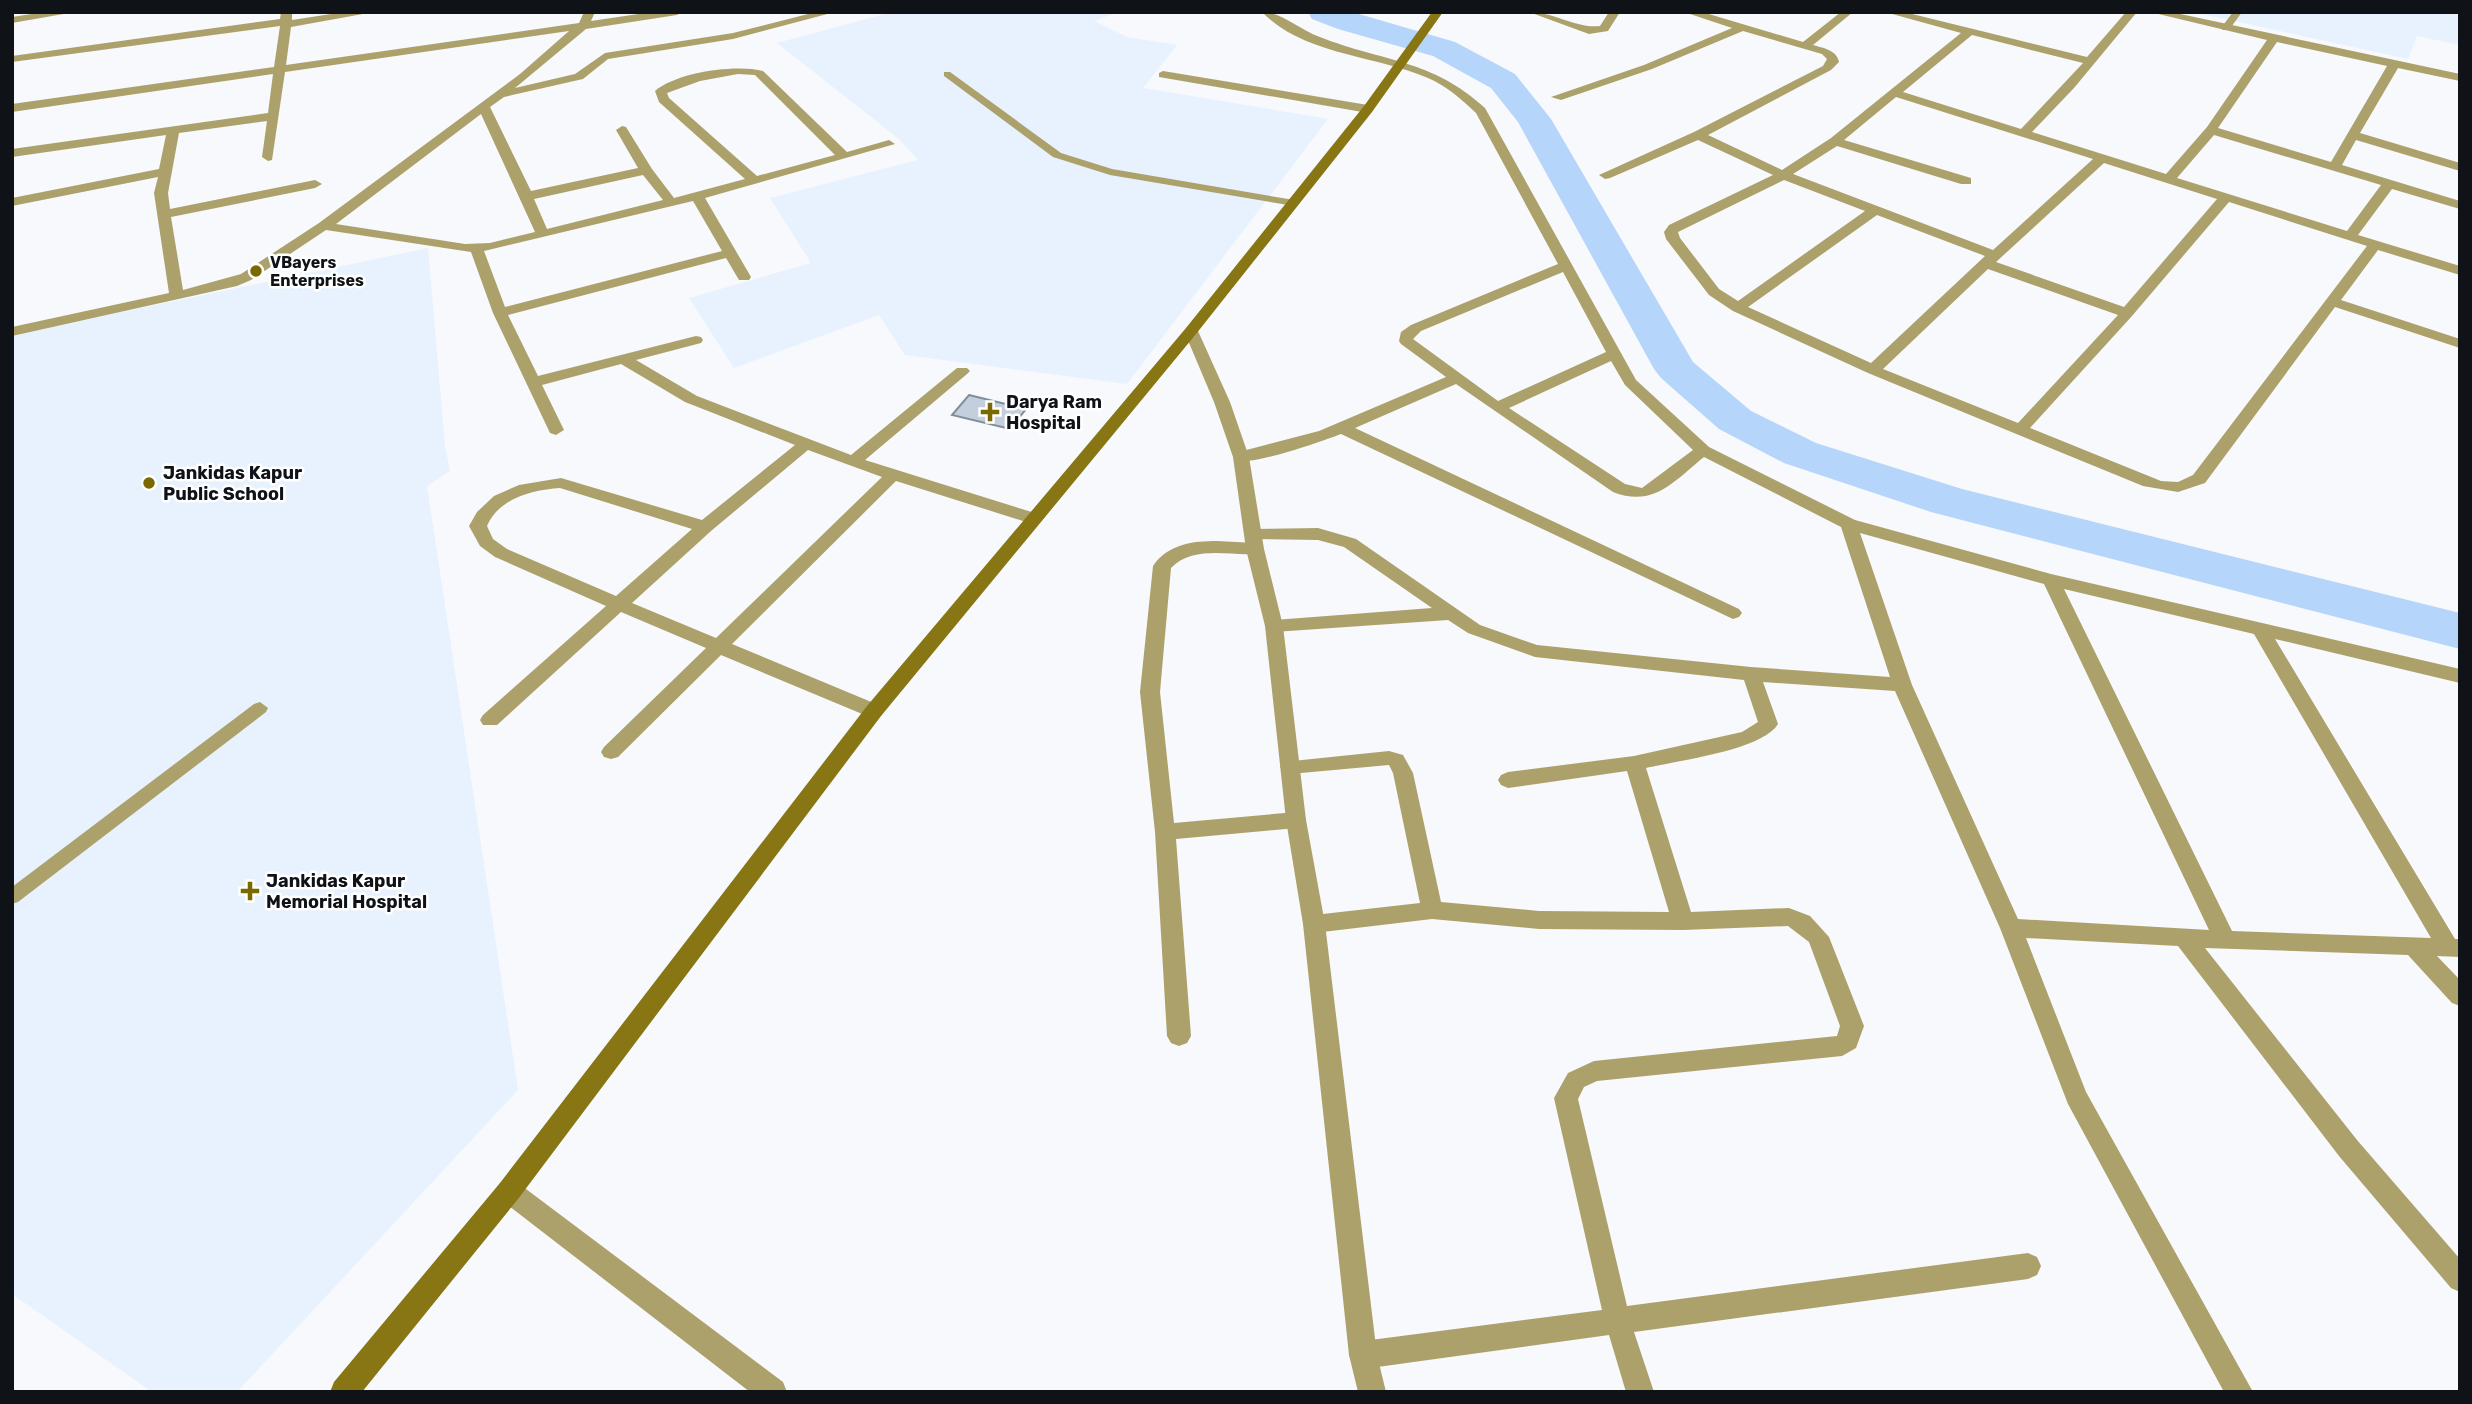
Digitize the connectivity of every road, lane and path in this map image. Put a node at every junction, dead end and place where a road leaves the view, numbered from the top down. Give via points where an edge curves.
1 (70, 12) edge
2 (369, 12) edge
3 (590, 12) edge
4 (677, 12) edge
5 (830, 12) edge
6 (1267, 12) edge
7 (1438, 12) edge
8 (1534, 12) edge
9 (1615, 12) edge
10 (1689, 12) edge
11 (1849, 12) edge
12 (1890, 12) edge
13 (2132, 12) edge
14 (2155, 12) edge
15 (2238, 12) edge
16 (287, 19) edge
17 (12, 20) edge
18 (583, 25) junction
19 (2226, 27) junction
20 (1742, 28) junction
21 (1969, 32) junction
22 (2274, 38) junction
23 (1804, 46) junction
24 (12, 59) edge
25 (1404, 60) junction
26 (2088, 61) junction
27 (2394, 64) junction
28 (281, 70) junction
29 (947, 74) dead end
30 (1163, 75) dead end
31 (2460, 78) edge
32 (1895, 93) junction
33 (499, 95) junction
34 (1557, 97) dead end
35 (484, 106) junction
36 (12, 108) edge
37 (1368, 109) junction
38 (272, 116) junction
39 (173, 130) junction
40 (622, 130) dead end
41 (2211, 130) junction
42 (2024, 133) junction
43 (1698, 135) junction
44 (2354, 135) junction
45 (1835, 141) junction
46 (889, 144) dead end
47 (12, 153) edge
48 (844, 156) junction
49 (268, 157) dead end
50 (2102, 158) junction
51 (2335, 166) junction
52 (2460, 167) edge
53 (646, 170) junction
54 (164, 172) junction
55 (1605, 175) dead end
56 (1783, 175) junction
57 (2170, 178) junction
58 (755, 181) junction
59 (1966, 181) dead end
60 (2390, 183) junction
61 (315, 184) dead end
62 (528, 196) junction
63 (697, 196) junction
64 (2227, 196) junction
65 (12, 202) edge
66 (671, 202) junction
67 (1294, 202) junction
68 (2460, 205) edge
69 (1875, 210) junction
70 (165, 214) junction
71 (324, 226) junction
72 (542, 233) junction
73 (2351, 234) junction
74 (2376, 243) junction
75 (476, 248) junction
76 (730, 253) junction
77 (1990, 259) junction
78 (1566, 266) junction
79 (2460, 271) edge
80 (744, 277) dead end
81 (177, 295) junction
82 (2332, 301) junction
83 (1738, 307) junction
84 (500, 313) junction
85 (2127, 313) junction
86 (1191, 331) junction
87 (12, 332) edge
88 (696, 341) dead end
89 (2460, 344) edge
90 (1613, 354) junction
91 (625, 360) junction
92 (1873, 370) junction
93 (962, 371) dead end
94 (1457, 378) junction
95 (534, 382) junction
96 (1497, 407) junction
97 (1344, 429) junction
98 (2021, 429) junction
99 (556, 430) dead end
100 (806, 444) junction
101 (1703, 450) junction
102 (1241, 457) junction
103 (855, 460) junction
104 (893, 475) junction
105 (1032, 518) junction
106 (1849, 524) junction
107 (705, 527) junction
108 (1254, 541) junction
109 (2051, 580) junction
110 (618, 606) junction
111 (1452, 613) junction
112 (1733, 613) dead end
113 (1274, 626) junction
114 (2260, 629) junction
115 (721, 645) junction
116 (1752, 674) junction
117 (2460, 676) edge
118 (1902, 685) junction
119 (260, 708) dead end
120 (874, 711) junction
121 (490, 720) dead end
122 (611, 752) dead end
123 (1634, 764) junction
124 (1290, 767) junction
125 (1508, 780) dead end
126 (1296, 820) junction
127 (1165, 832) junction
128 (12, 897) edge
129 (1432, 910) junction
130 (1683, 921) junction
131 (1314, 925) junction
132 (2011, 928) junction
133 (2183, 937) junction
134 (2225, 940) junction
135 (2414, 947) junction
136 (2454, 948) edge
137 (2460, 996) edge
138 (1179, 1036) dead end
139 (509, 1191) junction
140 (2028, 1266) dead end
141 (2460, 1279) edge
142 (1617, 1319) junction
143 (1363, 1355) junction
144 (344, 1392) edge
145 (773, 1392) edge
146 (1372, 1392) edge
147 (1640, 1392) edge
148 (2239, 1392) edge

1 - 17 street
2 - 16 street
3 - 18 street
4 - 18 street
5 - 33 street via 733,36 615,53 597,60 579,77
6 - 25 street via 1308,37
7 - 25 main road
8 - 9 street via 1594,32 1604,29
10 - 20 street
11 - 23 street
12 - 21 street via 1953,24
13 - 26 street
14 - 19 street
15 - 19 lane
16 - 24 street
16 - 28 street
18 - 28 street
18 - 33 street
19 - 22 street
20 - 23 street
20 - 34 street via 1648,67
21 - 26 street
21 - 32 street
22 - 27 street
22 - 41 street
23 - 43 street via 1830,55 1833,62
25 - 37 main road
25 - 78 street via 1471,98
26 - 42 street
27 - 31 street
27 - 44 street
28 - 36 street
28 - 38 street
29 - 67 lane via 1057,155 1074,162
30 - 37 street
32 - 42 street
32 - 45 street
33 - 35 street
35 - 62 street
35 - 71 street
37 - 67 main road
38 - 39 street
38 - 49 street
39 - 47 street
39 - 54 street
40 - 53 street
41 - 51 street
41 - 57 street
42 - 50 street
43 - 55 street
43 - 56 street
44 - 51 street
44 - 52 street
45 - 56 street
45 - 59 street
46 - 48 street
48 - 58 street
48 - 58 street via 752,69 736,69 662,91 663,99
50 - 57 street
50 - 77 street
51 - 60 street
53 - 62 street
53 - 66 street
54 - 65 street
54 - 70 street
56 - 69 street
56 - 83 street via 1671,232 1703,280
57 - 64 street
58 - 63 street
60 - 68 street
60 - 73 street
61 - 70 street
62 - 72 street
63 - 66 street
63 - 76 street
64 - 73 street
64 - 85 street
66 - 72 street
67 - 86 main road
69 - 77 street
69 - 83 street
70 - 81 street
71 - 75 street
71 - 81 street via 241,280
72 - 75 street
73 - 74 street
74 - 79 street
74 - 82 street
75 - 84 street
76 - 80 street
76 - 84 street
77 - 85 street
77 - 92 street
78 - 90 street
78 - 94 street via 1408,331 1406,341
81 - 87 street
82 - 89 street
82 - 98 street via 2199,479 2188,487 2160,486
83 - 92 street
84 - 95 street
85 - 98 street
86 - 102 street
86 - 105 main road
88 - 91 street
90 - 96 street
90 - 101 street via 1630,382
91 - 95 street
91 - 100 street via 691,399
92 - 98 street
93 - 103 street
94 - 96 street
94 - 97 street
95 - 99 street
96 - 101 street via 1632,493 1651,490
97 - 102 street via 1285,449
97 - 112 street
100 - 103 street
100 - 107 street
101 - 106 street
102 - 108 street
103 - 104 street
104 - 105 street
104 - 115 street
105 - 120 main road
106 - 109 street
106 - 118 street
107 - 110 street
107 - 110 street via 561,483 513,495 481,515 478,526 486,542 501,553
108 - 111 street via 1318,534 1350,543
108 - 113 street
108 - 127 street via 1181,550 1162,566 1150,692
109 - 114 street
109 - 134 street
110 - 115 street
110 - 121 street
111 - 113 street
111 - 116 street via 1485,635 1535,651
113 - 124 street
114 - 117 street
114 - 136 street
115 - 120 street
115 - 122 street
116 - 118 street
116 - 123 street via 1767,715 1768,724 1760,732
118 - 132 street
119 - 128 lane
120 - 139 main road
123 - 125 street
123 - 130 street
124 - 126 street
124 - 129 street via 1396,760 1403,773
126 - 127 street
126 - 131 street
127 - 138 street
129 - 130 street via 1539,920
129 - 131 street
130 - 142 street via 1789,917 1802,922 1818,937 1852,1032 1842,1046 1594,1071 1576,1080 1566,1098
131 - 143 street
132 - 133 street
132 - 148 street via 2076,1097
133 - 134 street
133 - 141 street via 2348,1148
134 - 135 street
135 - 136 street
135 - 137 street
139 - 144 main road
139 - 145 street
140 - 142 street
142 - 143 street
142 - 147 street
143 - 146 street

